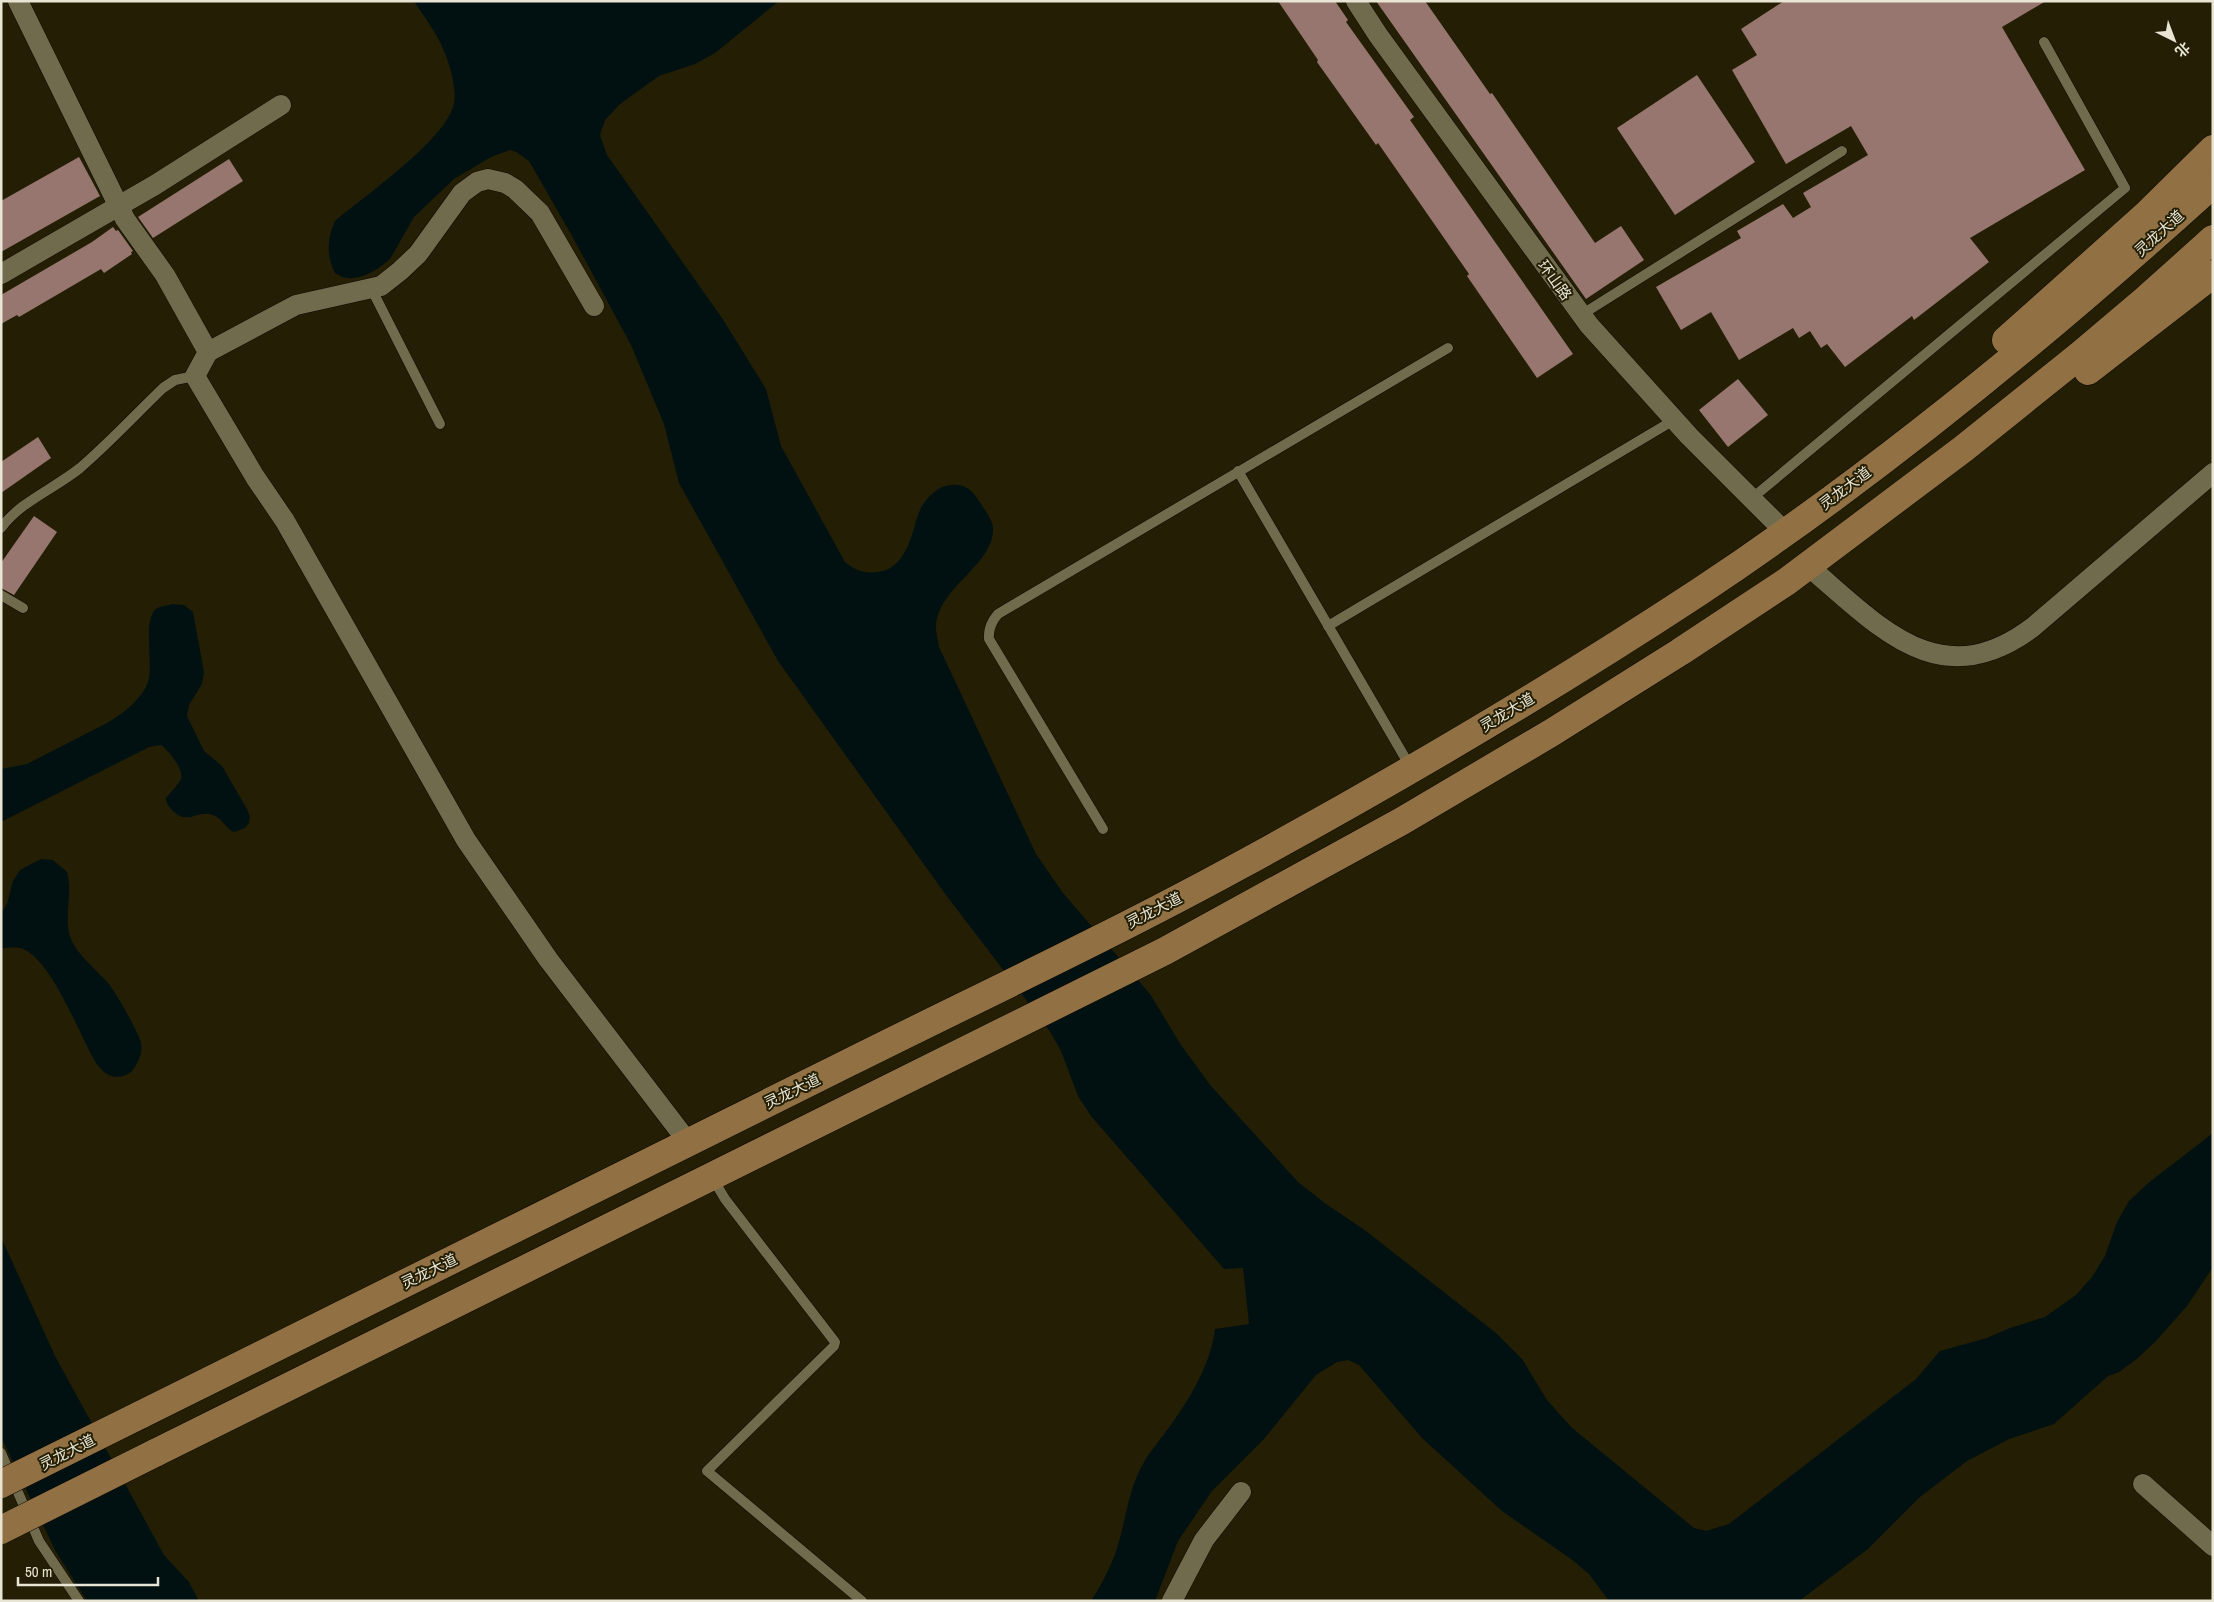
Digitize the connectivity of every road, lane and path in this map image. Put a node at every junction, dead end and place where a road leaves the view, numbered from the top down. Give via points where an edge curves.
1 (18, 1) edge
2 (1356, 1) edge
3 (2044, 42) dead end
4 (281, 105) dead end
5 (2213, 149) edge
6 (1842, 151) dead end
7 (2213, 184) edge
8 (119, 206) junction
9 (2213, 238) edge
10 (1, 274) edge
11 (2213, 274) edge
12 (371, 288) junction
13 (594, 306) dead end
14 (1581, 315) junction
15 (1448, 348) dead end
16 (208, 352) junction
17 (195, 376) junction
18 (1674, 420) junction
19 (440, 424) dead end
20 (1870, 470) junction
21 (1238, 471) junction
22 (2213, 472) edge
23 (1751, 499) junction
24 (1862, 526) junction
25 (1, 528) edge
26 (1786, 532) junction
27 (1808, 566) junction
28 (1, 595) edge
29 (23, 608) dead end
30 (1328, 626) junction
31 (1412, 769) junction
32 (1103, 829) dead end
33 (688, 1142) junction
34 (712, 1176) junction
35 (1, 1453) edge
36 (7, 1482) edge
37 (2143, 1484) dead end
38 (1241, 1492) dead end
39 (28, 1516) junction
40 (1, 1530) edge
41 (2213, 1546) edge
42 (78, 1601) edge
43 (862, 1601) edge
44 (1172, 1601) edge

1 - 8 street
2 - 14 street, 环山路
3 - 23 lane via 2124,188
4 - 8 street
5 - 20 main road via 2131,228 1949,388
6 - 14 lane
7 - 20 main road, 灵龙大道 via 2054,324
8 - 10 street
8 - 16 street via 165,275
9 - 24 main road via 2080,355
11 - 24 main road via 2028,415
12 - 13 street via 381,286 426,245 462,193 477,182 488,179 515,189 540,213
12 - 16 street via 296,306
12 - 19 lane
14 - 18 street, 环山路
15 - 21 lane
16 - 17 street
17 - 25 lane via 175,380 163,388 80,468 17,510
17 - 33 street via 285,521 476,856 548,959
18 - 23 street, 环山路
18 - 30 lane
20 - 26 main road, 灵龙大道
21 - 30 lane
21 - 32 lane via 998,614 990,627 989,640
22 - 27 street via 2032,627 2008,643 1979,654 1948,656 1909,645 1887,632
23 - 26 street, 环山路
24 - 27 main road
26 - 31 main road, 灵龙大道 via 1658,618
27 - 34 main road via 1713,631 1551,733 1402,821 1164,951
28 - 29 lane
30 - 31 lane
31 - 33 main road, 灵龙大道 via 1236,868
33 - 36 main road, 灵龙大道, bridge
34 - 39 main road, bridge
34 - 43 lane via 725,1199 835,1342 707,1471
35 - 36 lane
36 - 39 lane
37 - 41 street
38 - 44 street via 1204,1540
39 - 40 main road, bridge
39 - 42 lane via 39,1541

